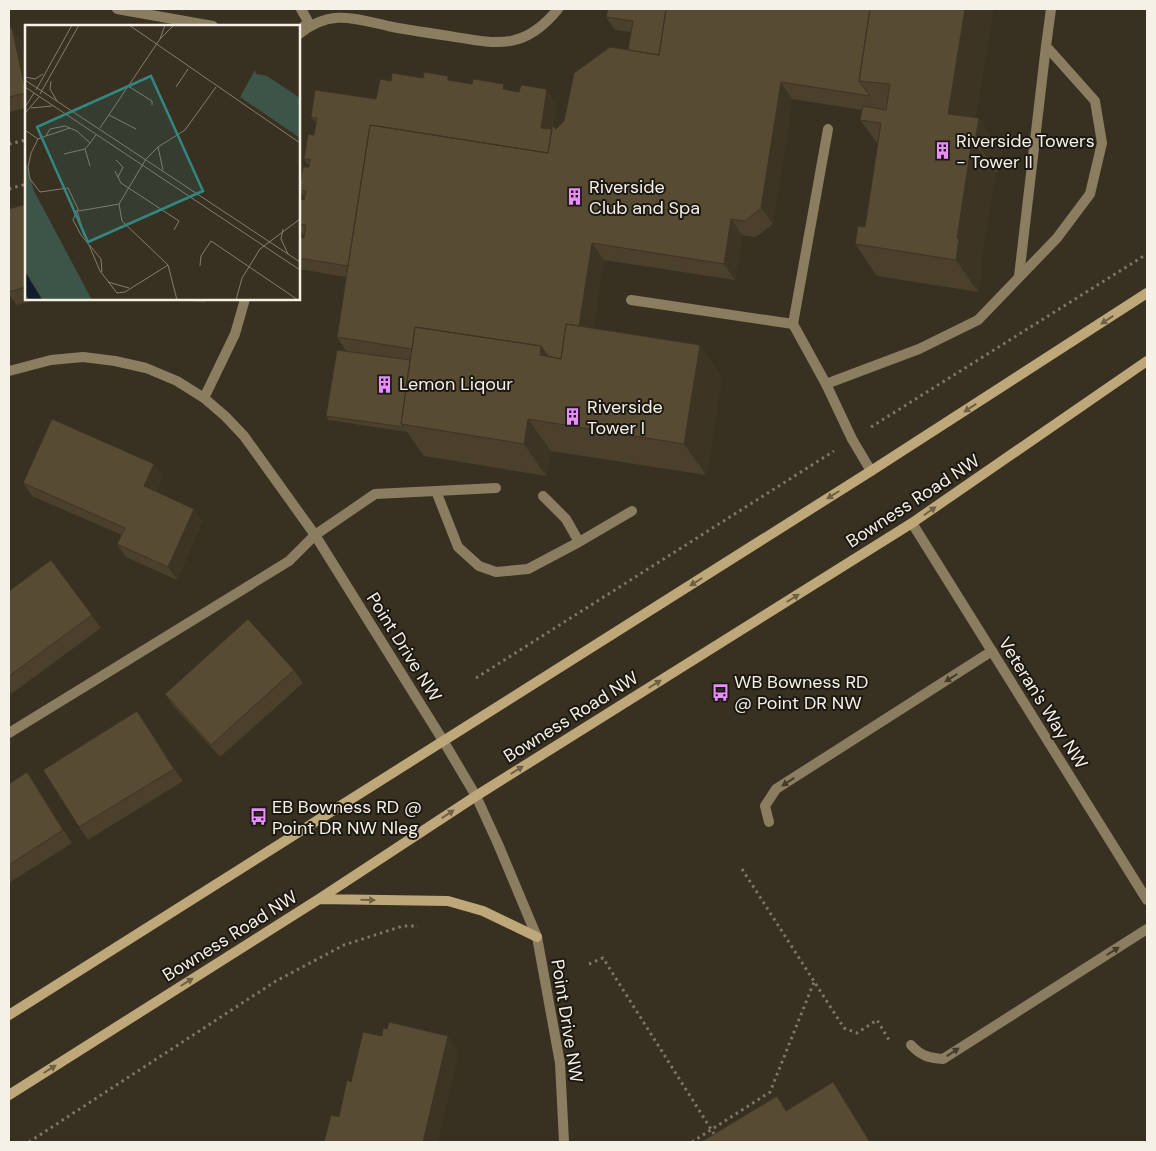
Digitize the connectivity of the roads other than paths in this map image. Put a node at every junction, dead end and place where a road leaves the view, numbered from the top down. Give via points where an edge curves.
1 (118, 9) edge
2 (301, 9) edge
3 (558, 9) edge
4 (1051, 9) edge
5 (207, 25) edge
6 (310, 25) junction
7 (300, 28) edge
8 (300, 33) edge
9 (1046, 46) junction
10 (828, 129) dead end
11 (1019, 276) junction
12 (1147, 292) edge
13 (244, 300) edge
14 (631, 300) dead end
15 (793, 324) junction
16 (1147, 361) edge
17 (9, 371) edge
18 (826, 384) junction
19 (204, 398) junction
20 (871, 471) junction
21 (496, 488) edge
22 (436, 491) junction
23 (543, 496) dead end
24 (632, 512) dead end
25 (912, 524) junction
26 (315, 535) junction
27 (579, 542) junction
28 (992, 652) junction
29 (9, 733) edge
30 (444, 742) junction
31 (476, 796) junction
32 (769, 822) dead end
33 (319, 899) junction
34 (1147, 900) edge
35 (1147, 929) edge
36 (537, 937) junction
37 (9, 1016) edge
38 (911, 1045) dead end
39 (9, 1095) edge
40 (564, 1142) edge

1 - 5 street
2 - 6 street
3 - 6 street via 532,34 514,41 494,43 351,17 323,19
4 - 9 street
6 - 7 street
6 - 8 street
9 - 11 street
9 - 11 street via 1095,101 1102,143 1090,194 1057,238
10 - 15 street
11 - 18 street via 978,320 919,349
12 -> 20 main road
13 - 19 street via 235,334
14 - 15 street
15 - 18 street
25 -> 16 main road, Bowness Road NW
17 - 19 street, Point Drive NW via 51,360 83,357 115,360 146,368
18 - 20 street
19 - 26 street, Point Drive NW via 244,436
20 -> 30 main road
21 - 22 street
22 - 26 street via 375,494
22 - 27 street via 458,547 479,566 496,572 528,570
23 - 27 street via 566,519
24 - 27 street
25 - 28 street, Veteran's Way NW
31 -> 25 main road, Bowness Road NW
26 - 29 street via 289,561
26 - 30 street, Point Drive NW
28 -> 32 street via 776,789 765,806
28 - 34 street, Veteran's Way NW
30 - 31 street, Point Drive NW
30 - 37 main road
33 -> 31 main road, Bowness Road NW
31 - 36 street, Point Drive NW
33 -> 36 main road via 448,901 483,911
39 -> 33 main road, Bowness Road NW
38 -> 35 street via 928,1058 943,1059
36 - 40 street, Point Drive NW via 560,1064

